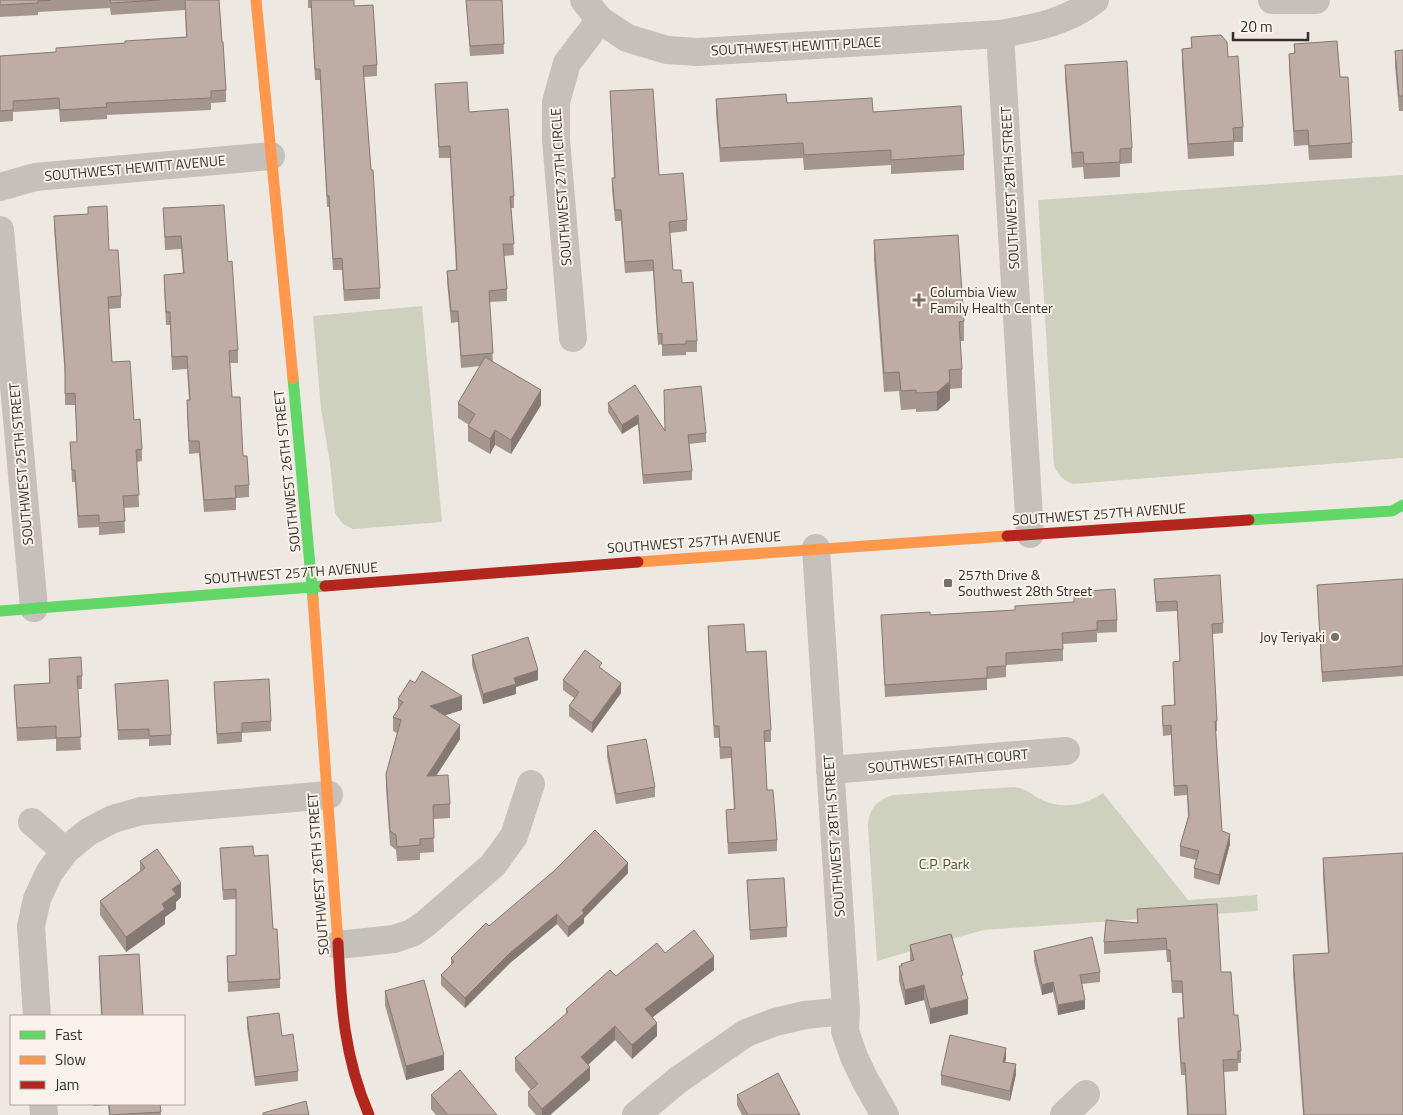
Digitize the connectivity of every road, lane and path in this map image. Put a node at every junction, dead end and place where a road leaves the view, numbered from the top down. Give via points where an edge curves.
1 (256, 0) edge
2 (1095, 0) edge
3 (1272, 0) edge
4 (1316, 0) edge
5 (592, 10) edge
6 (1000, 34) junction
7 (271, 156) junction
8 (0, 187) edge
9 (0, 230) edge
10 (3, 312) edge
11 (573, 338) dead end
12 (1403, 504) edge
13 (1392, 511) junction
14 (1403, 515) edge
15 (1030, 534) junction
16 (816, 548) junction
17 (313, 586) junction
18 (34, 608) junction
19 (0, 611) edge
20 (1066, 751) dead end
21 (830, 770) junction
22 (531, 784) dead end
23 (329, 795) junction
24 (32, 822) dead end
25 (65, 851) junction
26 (338, 945) junction
27 (846, 1011) junction
28 (37, 1015) edge
29 (1086, 1094) dead end
30 (369, 1115) edge
31 (636, 1115) edge
32 (885, 1115) edge
33 (1064, 1115) edge

1 - 7 main road, SOUTHWEST 26TH STREET
2 - 6 street via 1058,22
3 - 4 street
5 - 6 street, SOUTHWEST HEWITT PLACE via 628,38 667,50 698,52
5 - 11 street, SOUTHWEST 27TH CIRCLE via 567,63 556,102 556,140
6 - 15 street, SOUTHWEST 28TH STREET
7 - 8 street, SOUTHWEST HEWITT AVENUE via 35,177
7 - 17 main road, SOUTHWEST 26TH STREET
9 - 10 street, SOUTHWEST 25TH STREET
10 - 18 street, SOUTHWEST 25TH STREET
12 - 13 main road, SOUTHWEST 257TH AVENUE
13 - 14 main road, SOUTHWEST 257TH AVENUE
13 - 15 main road, SOUTHWEST 257TH AVENUE
15 - 16 main road, SOUTHWEST 257TH AVENUE
16 - 17 main road, SOUTHWEST 257TH AVENUE
16 - 21 street, SOUTHWEST 28TH STREET
17 - 18 main road, SOUTHWEST 257TH AVENUE
17 - 23 main road, SOUTHWEST 26TH STREET
18 - 19 main road, SOUTHWEST 257TH AVENUE
20 - 21 street, SOUTHWEST FAITH COURT
21 - 27 street, SOUTHWEST 28TH STREET
22 - 26 street via 514,836 494,865 425,924 394,939
23 - 25 street via 140,811 113,819 88,832
23 - 26 main road, SOUTHWEST 26TH STREET
24 - 25 street
25 - 28 street via 48,873 37,899 32,926
26 - 30 main road, SOUTHWEST 26TH STREET via 343,1027 350,1065
27 - 31 street via 805,1015 746,1033 678,1080
27 - 32 street, SOUTHWEST 28TH STREET via 845,1031 854,1057
29 - 33 street

